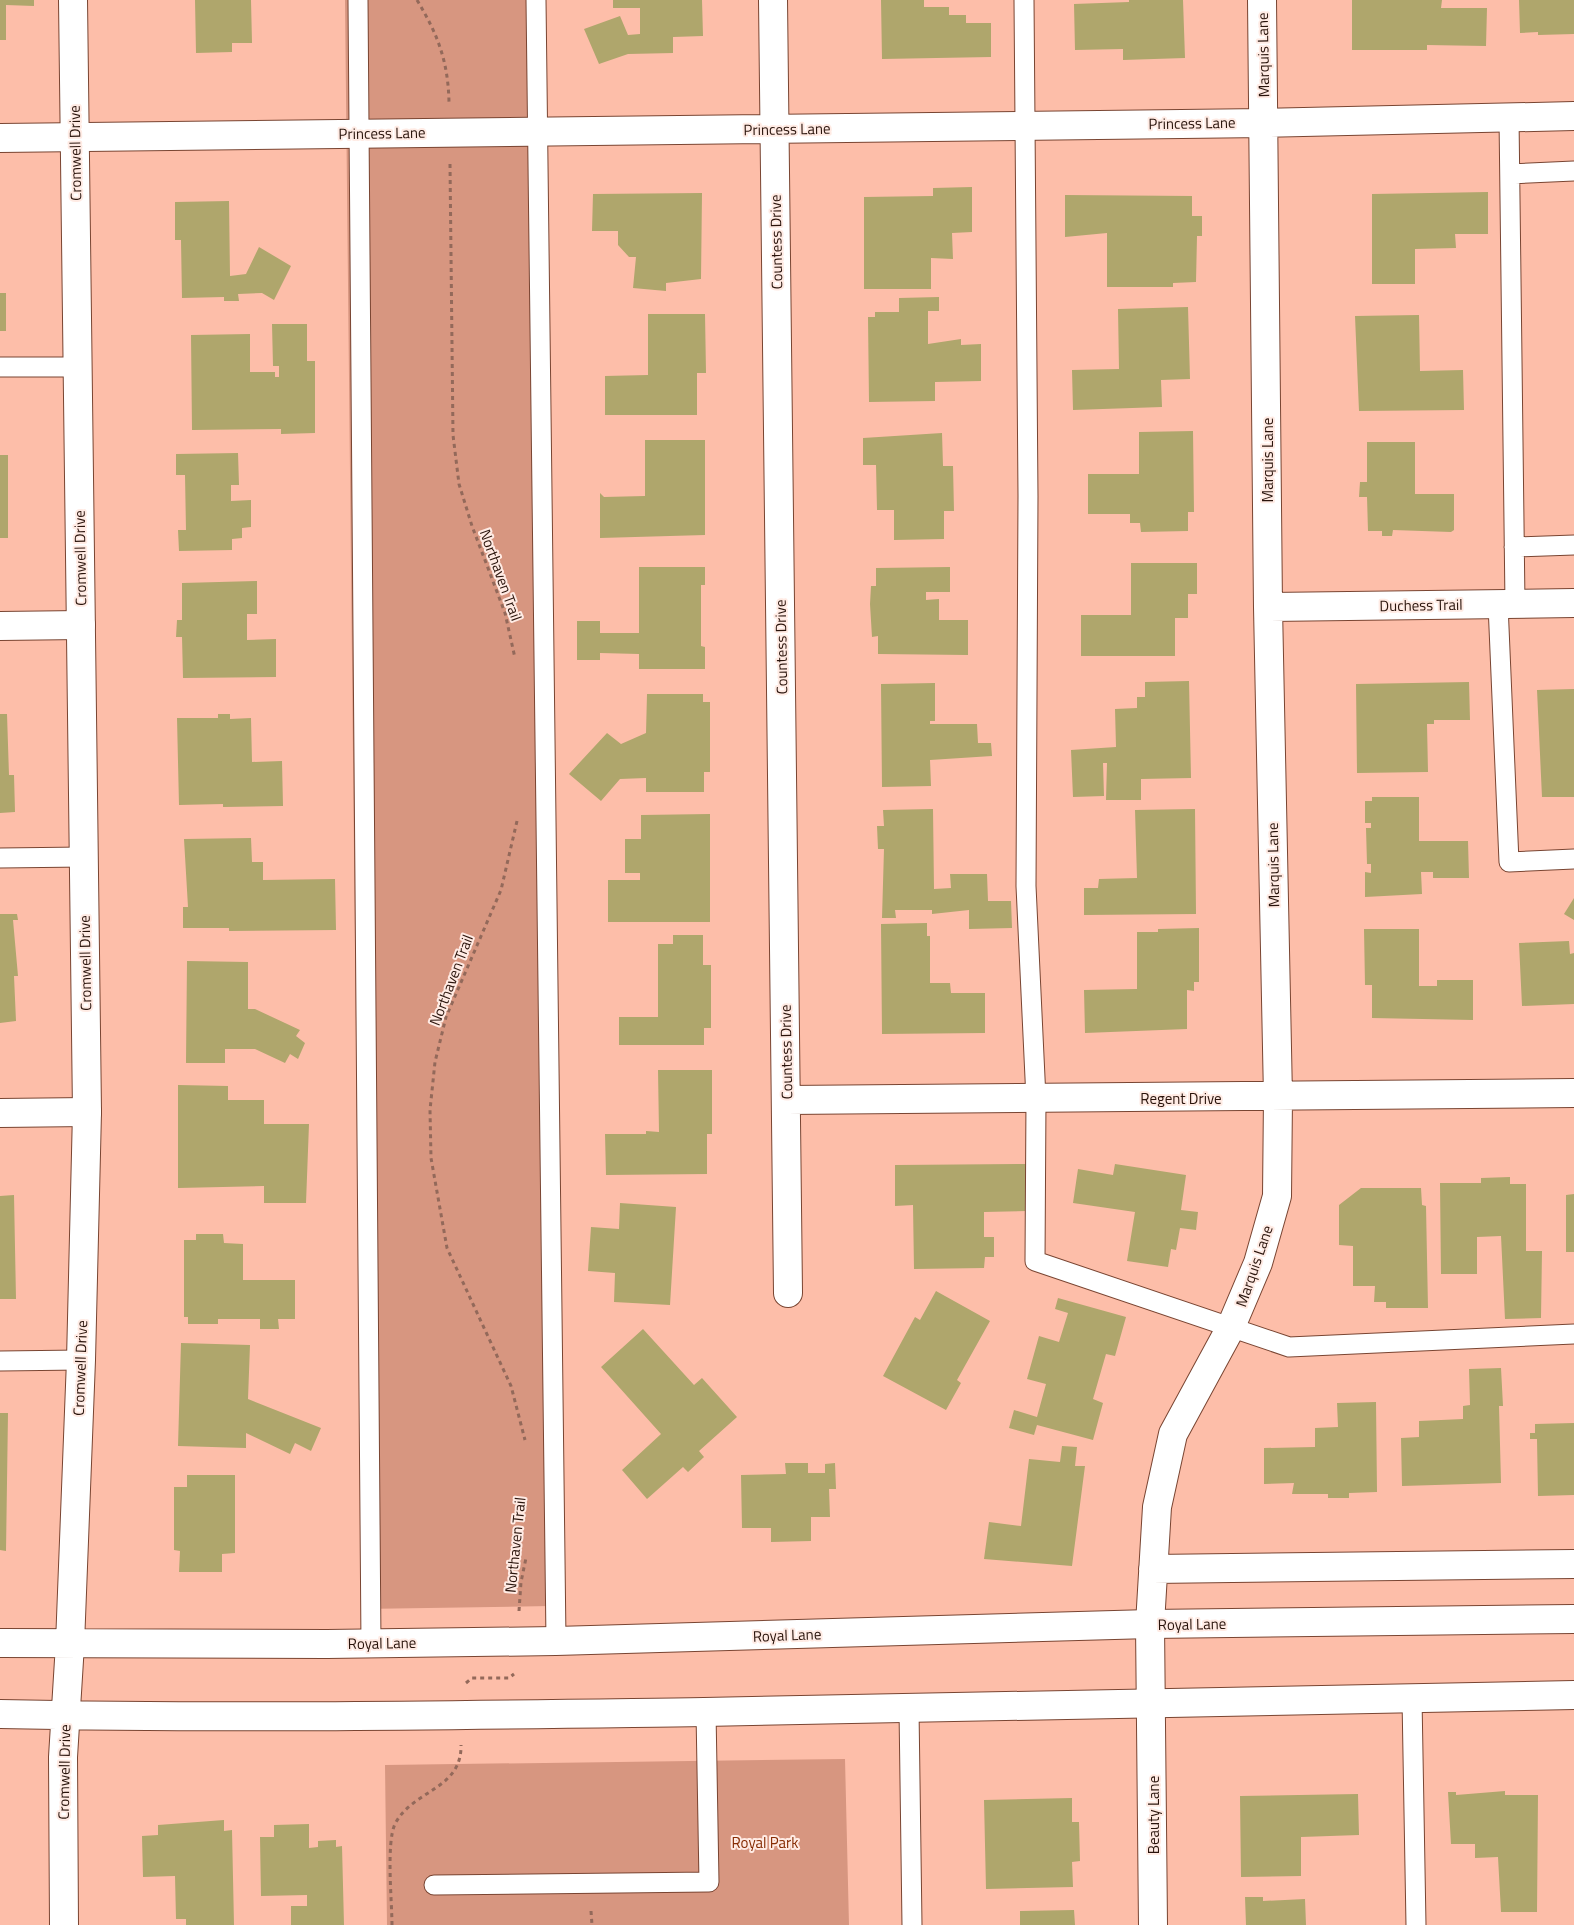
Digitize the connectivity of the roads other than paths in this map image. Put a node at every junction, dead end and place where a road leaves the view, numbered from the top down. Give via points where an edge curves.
1 (73, 0) edge
2 (358, 0) edge
3 (536, 0) edge
4 (773, 0) edge
5 (1024, 0) edge
6 (1262, 0) edge
7 (1574, 116) edge
8 (1509, 117) junction
9 (1264, 122) junction
10 (1026, 126) junction
11 (774, 129) junction
12 (538, 131) junction
13 (360, 133) junction
14 (75, 137) junction
15 (0, 138) edge
16 (1574, 171) edge
17 (1510, 174) junction
18 (78, 367) junction
19 (0, 368) edge
20 (1574, 545) edge
21 (1514, 547) junction
22 (1574, 603) edge
23 (1506, 604) junction
24 (1268, 607) junction
25 (81, 625) junction
26 (0, 626) edge
27 (84, 857) junction
28 (0, 858) edge
29 (1574, 860) edge
30 (1574, 1093) edge
31 (1278, 1097) junction
32 (1036, 1099) junction
33 (787, 1100) junction
34 (87, 1112) junction
35 (0, 1113) edge
36 (788, 1293) dead end
37 (1230, 1329) junction
38 (1574, 1334) edge
39 (81, 1360) junction
40 (0, 1361) edge
41 (1574, 1564) edge
42 (1153, 1569) junction
43 (1574, 1619) edge
44 (1150, 1624) junction
45 (556, 1641) junction
46 (0, 1643) edge
47 (70, 1644) junction
48 (371, 1644) junction
49 (1574, 1695) edge
50 (1412, 1698) junction
51 (1152, 1705) junction
52 (909, 1709) junction
53 (706, 1712) junction
54 (0, 1714) edge
55 (65, 1715) junction
56 (434, 1885) dead end
57 (64, 1925) edge
58 (912, 1925) edge
59 (1153, 1925) edge
60 (1416, 1925) edge

1 - 14 street, Cromwell Drive
2 - 13 lane
3 - 12 lane
4 - 11 street, Countess Drive
5 - 10 lane
6 - 9 street, Marquis Lane
7 - 8 street, Princess Lane
8 - 9 street, Princess Lane
8 - 17 lane
9 - 10 street, Princess Lane
9 - 24 street, Marquis Lane
10 - 11 street, Princess Lane
10 - 32 lane via 1026,886
11 - 12 street, Princess Lane
11 - 33 street, Countess Drive
12 - 13 street, Princess Lane
12 - 45 lane
13 - 14 street, Princess Lane
13 - 48 lane
14 - 15 street, Princess Lane
14 - 18 street, Cromwell Drive
16 - 17 lane
17 - 21 lane
18 - 19 lane
18 - 25 street, Cromwell Drive
20 - 21 lane
21 - 23 lane
22 - 23 street, Duchess Trail
23 - 24 street, Duchess Trail
23 - 29 lane via 1509,862
24 - 31 street, Marquis Lane
25 - 26 street
25 - 27 street, Cromwell Drive
27 - 28 lane
27 - 34 street, Cromwell Drive
30 - 31 street, Regent Drive
31 - 32 street, Regent Drive
31 - 37 street, Marquis Lane via 1276,1196 1258,1263
32 - 33 street, Regent Drive
32 - 37 lane via 1035,1261
33 - 36 street, Countess Drive
34 - 35 street
34 - 39 street, Cromwell Drive
37 - 38 lane via 1289,1347
37 - 42 street, Marquis Lane via 1173,1434 1157,1507
39 - 40 lane
39 - 47 street, Cromwell Drive
41 - 42 street
42 - 44 street, Marquis Lane
43 - 44 street, Royal Lane
44 - 45 street, Royal Lane
44 - 51 street, Marquis Lane
45 - 48 street, Royal Lane
46 - 47 street, Royal Lane
47 - 48 street, Royal Lane
47 - 55 street, Cromwell Drive
49 - 50 street
50 - 51 street
50 - 60 lane
51 - 52 street
51 - 59 street, Beauty Lane
52 - 53 street
52 - 58 lane
53 - 55 street via 462,1716
53 - 56 lane via 709,1882
54 - 55 street
55 - 57 street, Cromwell Drive

